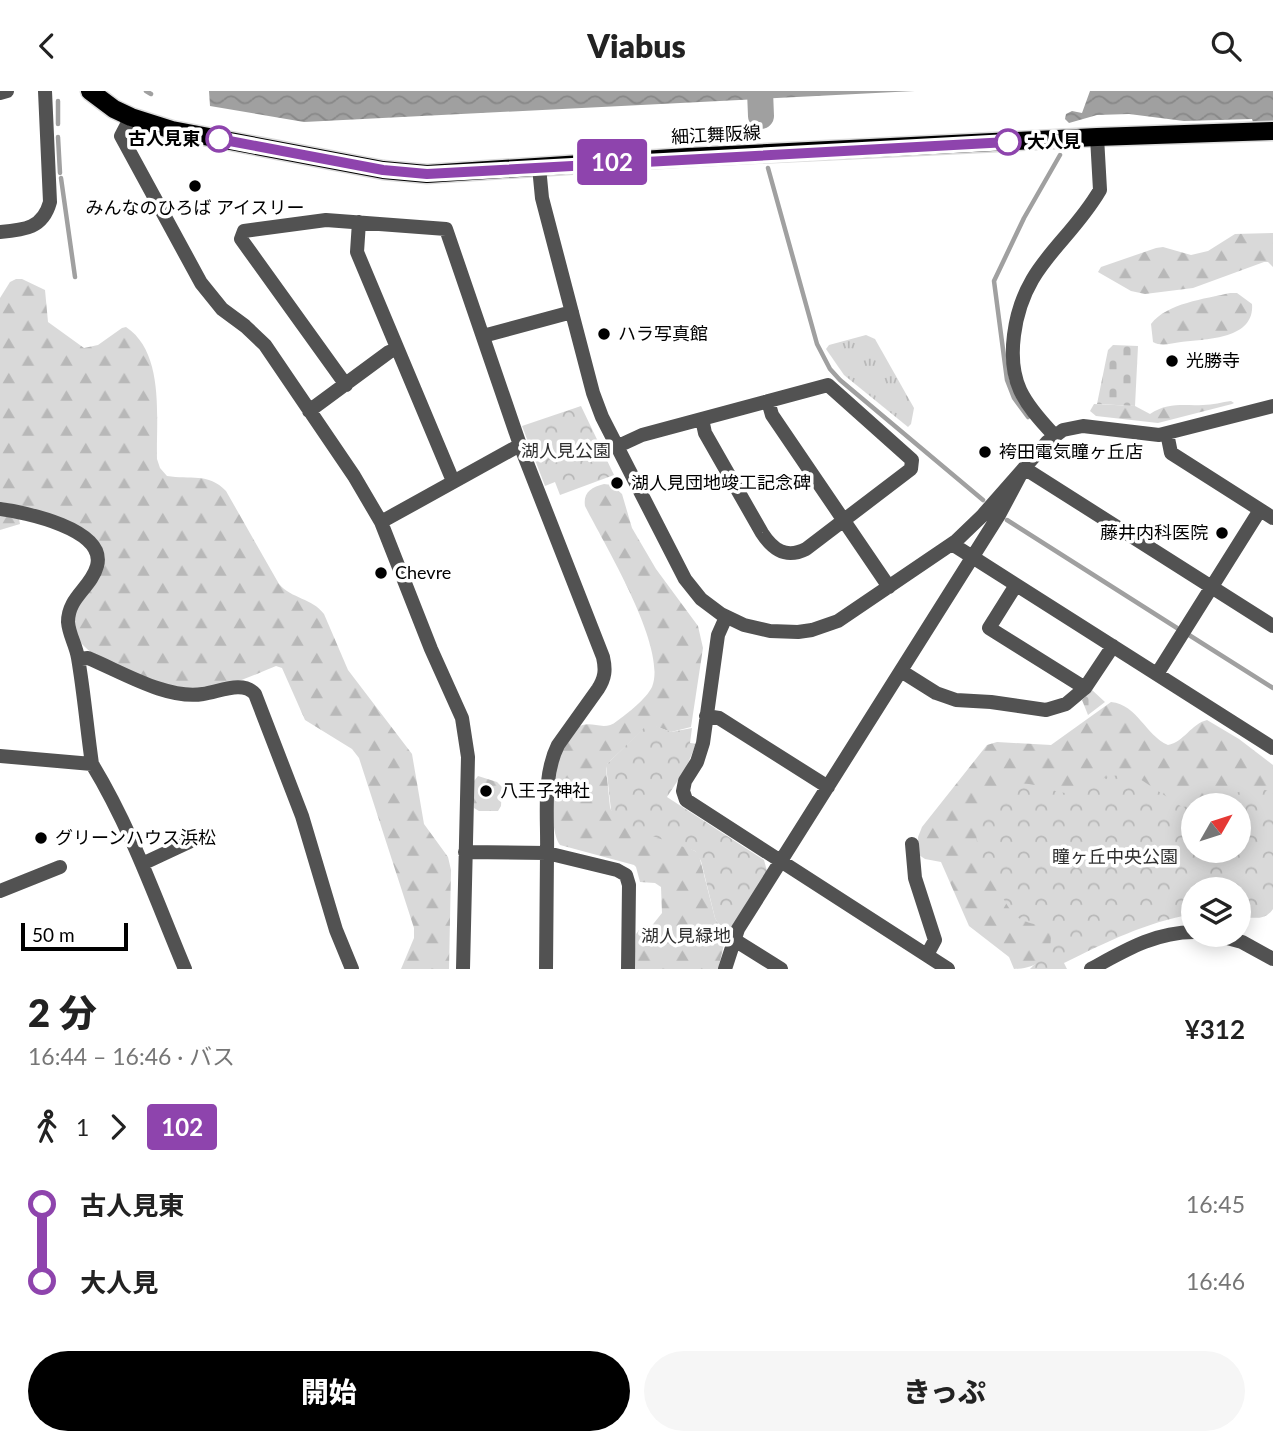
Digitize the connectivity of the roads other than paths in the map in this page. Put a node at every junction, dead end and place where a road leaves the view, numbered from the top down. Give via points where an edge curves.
1 (7, 91) edge
2 (45, 91) edge
3 (90, 91) edge
4 (0, 93) edge
5 (131, 117) junction
6 (1273, 131) edge
7 (1097, 137) junction
8 (539, 167) junction
9 (359, 222) junction
10 (0, 232) edge
11 (572, 312) junction
12 (483, 336) junction
13 (397, 349) junction
14 (346, 385) junction
15 (768, 401) junction
16 (1273, 406) edge
17 (309, 411) junction
18 (702, 419) junction
19 (1167, 433) junction
20 (1054, 435) junction
21 (520, 445) junction
22 (617, 447) junction
23 (1024, 468) junction
24 (453, 481) junction
25 (0, 509) edge
26 (1267, 514) edge
27 (844, 521) junction
28 (381, 522) junction
29 (952, 544) junction
30 (973, 557) junction
31 (1016, 585) junction
32 (889, 587) junction
33 (1212, 587) junction
34 (726, 617) junction
35 (1273, 626) edge
36 (1113, 646) junction
37 (79, 659) junction
38 (901, 671) junction
39 (1157, 674) junction
40 (1085, 688) junction
41 (706, 716) junction
42 (1273, 748) edge
43 (0, 756) edge
44 (92, 764) junction
45 (828, 787) junction
46 (202, 836) dead end
47 (912, 844) dead end
48 (465, 852) junction
49 (547, 853) junction
50 (780, 862) junction
51 (142, 864) junction
52 (61, 867) dead end
53 (0, 891) edge
54 (1181, 933) edge
55 (733, 939) junction
56 (1251, 947) edge
57 (927, 955) junction
58 (1273, 959) edge
59 (1119, 963) edge
60 (185, 969) edge
61 (352, 969) edge
62 (463, 969) edge
63 (546, 969) edge
64 (628, 969) edge
65 (725, 969) edge
66 (781, 969) edge
67 (948, 969) edge
68 (1091, 969) edge

1 - 4 street
2 - 10 street via 50,202 34,227
3 - 5 main road, 細江舞阪線
5 - 8 main road, 細江舞阪線 via 195,135 383,170 427,174
5 - 17 street via 121,136 191,269 222,309 265,345
6 - 7 main road, 細江舞阪線
7 - 8 main road, 細江舞阪線
7 - 20 street via 1100,190 1026,288 1011,356 1016,382 1028,405
8 - 11 street via 541,198
9 - 12 street via 446,229
9 - 13 street via 357,252
9 - 14 street via 326,220 244,231 240,239
11 - 12 street
11 - 22 street via 597,405
12 - 21 street
13 - 14 street
13 - 24 street
14 - 17 street
15 - 18 street
15 - 27 street via 772,415
15 - 27 street via 828,385 912,460 911,469
16 - 19 street
17 - 28 street
18 - 22 street via 642,435
18 - 27 street via 705,433 775,549 799,552
19 - 20 street via 1083,426
19 - 26 street via 1171,453
20 - 23 street
21 - 24 street
21 - 49 street via 606,669 604,680 553,755 548,777
22 - 34 street via 685,579 701,599
23 - 29 street
23 - 30 street
23 - 33 street
24 - 28 street
25 - 37 street via 44,517 96,550 97,565 68,616
26 - 33 street
27 - 32 street
28 - 48 street via 465,731
29 - 30 street
29 - 32 street
30 - 31 street
30 - 38 street
31 - 36 street
31 - 40 street via 989,628
32 - 34 street via 838,621 812,630 756,629
33 - 35 street
33 - 39 street
34 - 41 street via 718,635
36 - 39 street
36 - 40 street
37 - 44 street
37 - 61 street via 88,658 177,694 250,688 302,816
38 - 40 street via 946,698 1036,709 1066,704
38 - 45 street
39 - 42 street
41 - 45 street via 719,718
41 - 50 street via 701,753 685,781 686,800
43 - 44 street
44 - 51 street
45 - 50 street
46 - 51 street
47 - 57 street via 915,878 935,940
48 - 49 street
48 - 62 street
49 - 63 street
49 - 64 street via 626,876
50 - 55 street
50 - 57 street
51 - 60 street
52 - 53 street
54 - 59 street via 1153,938
55 - 65 street
55 - 66 street
56 - 58 street
57 - 67 street
59 - 68 street

